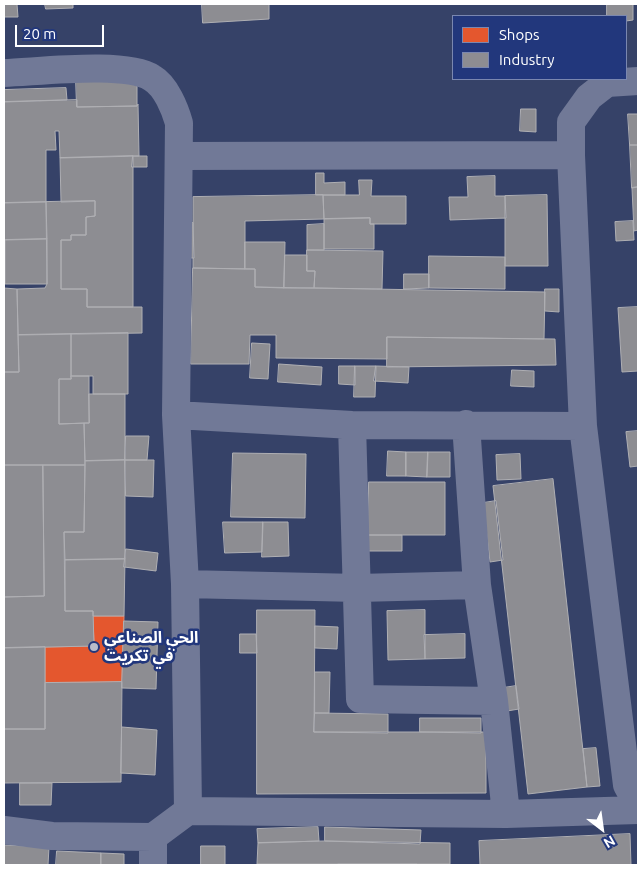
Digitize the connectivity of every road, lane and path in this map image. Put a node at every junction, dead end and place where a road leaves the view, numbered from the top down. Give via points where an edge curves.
1 (4, 73) edge
2 (638, 81) edge
3 (571, 155) junction
4 (180, 156) junction
5 (176, 415) junction
6 (466, 424) junction
7 (352, 425) junction
8 (583, 426) junction
9 (185, 584) junction
10 (477, 585) junction
11 (358, 588) junction
12 (494, 701) junction
13 (638, 805) edge
14 (638, 810) edge
15 (188, 811) junction
16 (506, 814) junction
17 (4, 830) edge
18 (153, 838) junction
19 (153, 865) edge

1 - 4 street via 120,68 140,72 154,79 175,108
2 - 3 street via 606,83 589,97 571,122
3 - 4 street
3 - 8 street
4 - 5 street
5 - 7 street
5 - 9 street
6 - 7 street
6 - 8 street
6 - 10 street
7 - 11 street
8 - 13 street via 627,785
9 - 11 street
9 - 15 street
10 - 11 street
10 - 12 street
11 - 12 street via 360,699
12 - 16 street
14 - 16 street
15 - 16 street
15 - 18 street
17 - 18 street via 52,836
18 - 19 street

